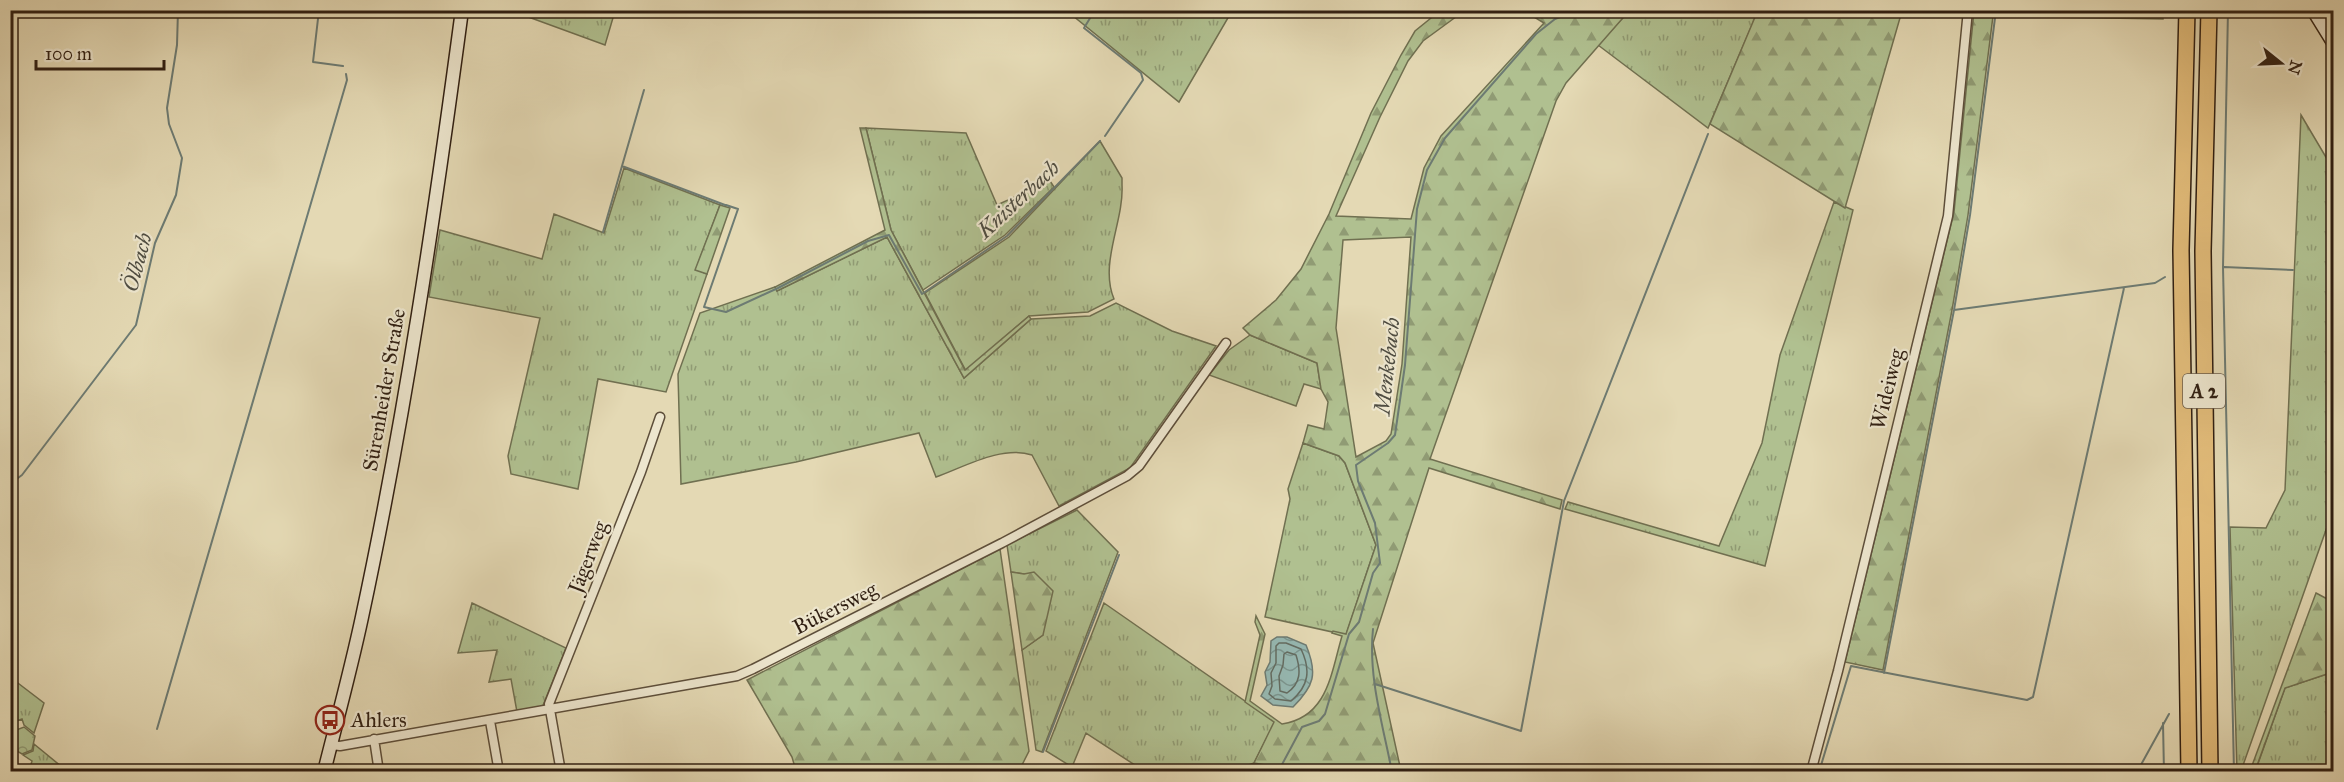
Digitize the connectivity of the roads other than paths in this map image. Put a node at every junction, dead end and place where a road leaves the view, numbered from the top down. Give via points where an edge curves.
1 (462, 10) edge
2 (1968, 10) edge
3 (2187, 10) edge
4 (2209, 10) edge
5 (2313, 10) edge
6 (2334, 44) edge
7 (1226, 343) dead end
8 (660, 417) dead end
9 (550, 710) junction
10 (490, 721) junction
11 (374, 740) junction
12 (331, 745) junction
13 (324, 771) edge
14 (379, 771) edge
15 (499, 771) edge
16 (561, 771) edge
17 (1811, 771) edge
18 (2189, 771) edge
19 (2211, 771) edge

1 - 12 main road, Sürenheider Straße via 437,195 380,526
2 - 17 street, Wideiweg via 1948,216
3 - 18 highway, A 2 via 2181,262
4 - 19 highway, A 2 via 2203,251
5 - 6 main road
7 - 9 street, Bükersweg via 1139,466 1116,483 737,676
8 - 9 street, Jägerweg
9 - 10 street, Bükersweg
9 - 16 street
10 - 11 street, Bükersweg
10 - 15 street
11 - 12 street, Bükersweg
11 - 14 street
12 - 13 main road, Sürenheider Straße

